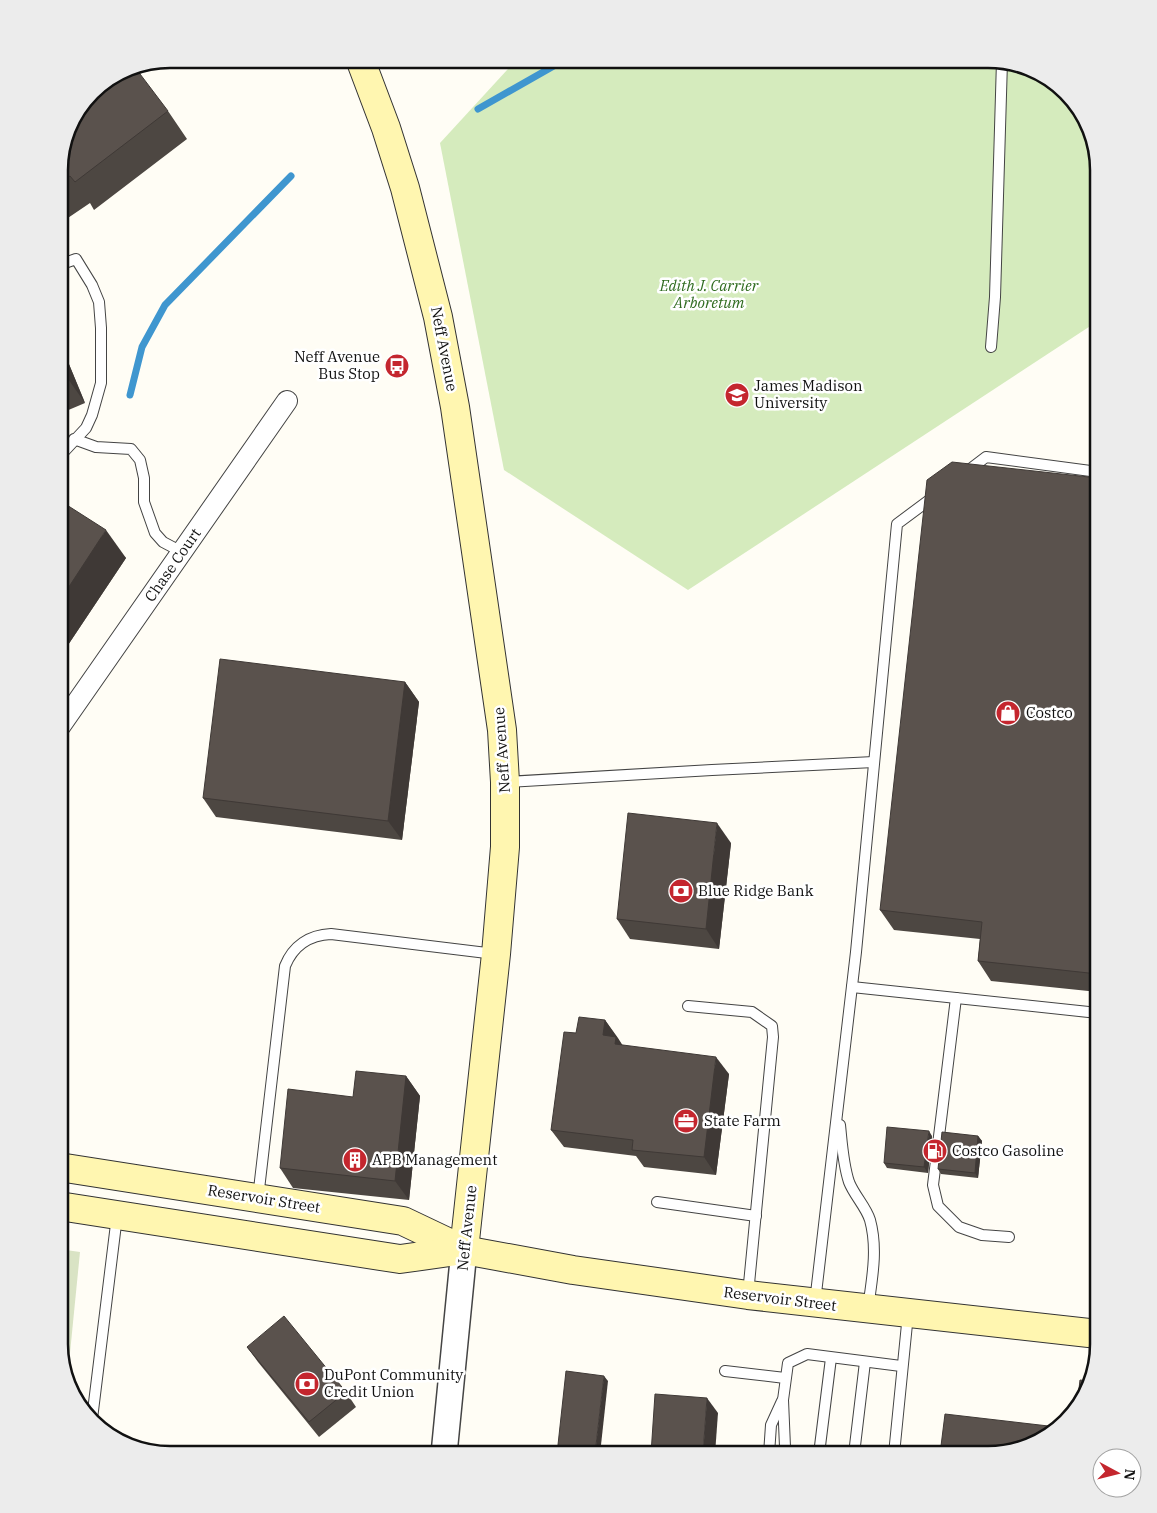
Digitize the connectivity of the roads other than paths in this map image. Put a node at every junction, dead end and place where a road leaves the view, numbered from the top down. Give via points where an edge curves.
1 (363, 67) edge
2 (1002, 68) edge
3 (68, 261) edge
4 (992, 347) dead end
5 (287, 402) dead end
6 (74, 439) junction
7 (68, 446) edge
8 (1090, 471) edge
9 (956, 480) edge
10 (942, 491) edge
11 (182, 552) junction
12 (68, 716) edge
13 (874, 762) junction
14 (506, 782) junction
15 (496, 954) junction
16 (852, 987) junction
17 (956, 998) junction
18 (688, 1006) dead end
19 (1090, 1012) edge
20 (838, 1106) junction
21 (67, 1168) edge
22 (258, 1198) junction
23 (657, 1202) dead end
24 (67, 1207) edge
25 (117, 1215) junction
26 (756, 1216) junction
27 (1009, 1237) dead end
28 (464, 1250) junction
29 (748, 1295) junction
30 (814, 1303) junction
31 (868, 1309) junction
32 (908, 1313) junction
33 (1090, 1333) edge
34 (831, 1358) junction
35 (865, 1362) junction
36 (902, 1366) junction
37 (724, 1371) dead end
38 (785, 1378) junction
39 (782, 1400) junction
40 (93, 1411) edge
41 (445, 1446) edge
42 (770, 1446) edge
43 (785, 1446) edge
44 (820, 1446) edge
45 (855, 1446) edge
46 (895, 1446) edge

1 - 14 main road, Neff Avenue via 405,188 442,335 499,704
2 - 4 lane
3 - 6 lane via 76,258 92,285 99,302 101,328 101,383 86,428
5 - 11 street, Chase Court
6 - 7 lane
6 - 11 lane via 96,447 131,450 140,460 144,502 155,533 163,542
8 - 9 lane via 986,458
10 - 13 lane via 897,524
11 - 12 street, Chase Court
13 - 14 lane
13 - 16 lane
14 - 15 main road, Neff Avenue via 505,847
15 - 22 lane via 331,934 316,936 292,952 285,966
15 - 28 main road, Neff Avenue
16 - 17 lane
16 - 20 lane
17 - 19 lane
17 - 27 lane via 933,1185 938,1206 959,1227 982,1235
18 - 26 lane via 752,1012 772,1026
20 - 30 lane
20 - 31 lane via 849,1183 869,1218 872,1238 874,1254
21 - 22 main road, Reservoir Street
22 - 28 main road, Reservoir Street via 403,1221
23 - 26 lane
24 - 25 main road, Reservoir Street
25 - 28 main road, Reservoir Street via 400,1259
25 - 40 lane
26 - 29 lane
28 - 29 main road, Reservoir Street via 573,1270
28 - 41 street, Neff Avenue
29 - 30 main road, Reservoir Street
30 - 31 main road, Reservoir Street
31 - 32 main road, Reservoir Street
32 - 33 main road, Reservoir Street
32 - 36 lane
34 - 35 lane
34 - 38 lane via 807,1354 788,1363
34 - 44 lane
35 - 36 lane
35 - 45 lane
36 - 46 lane
37 - 38 lane
38 - 39 lane
39 - 42 lane via 771,1425
39 - 43 lane

